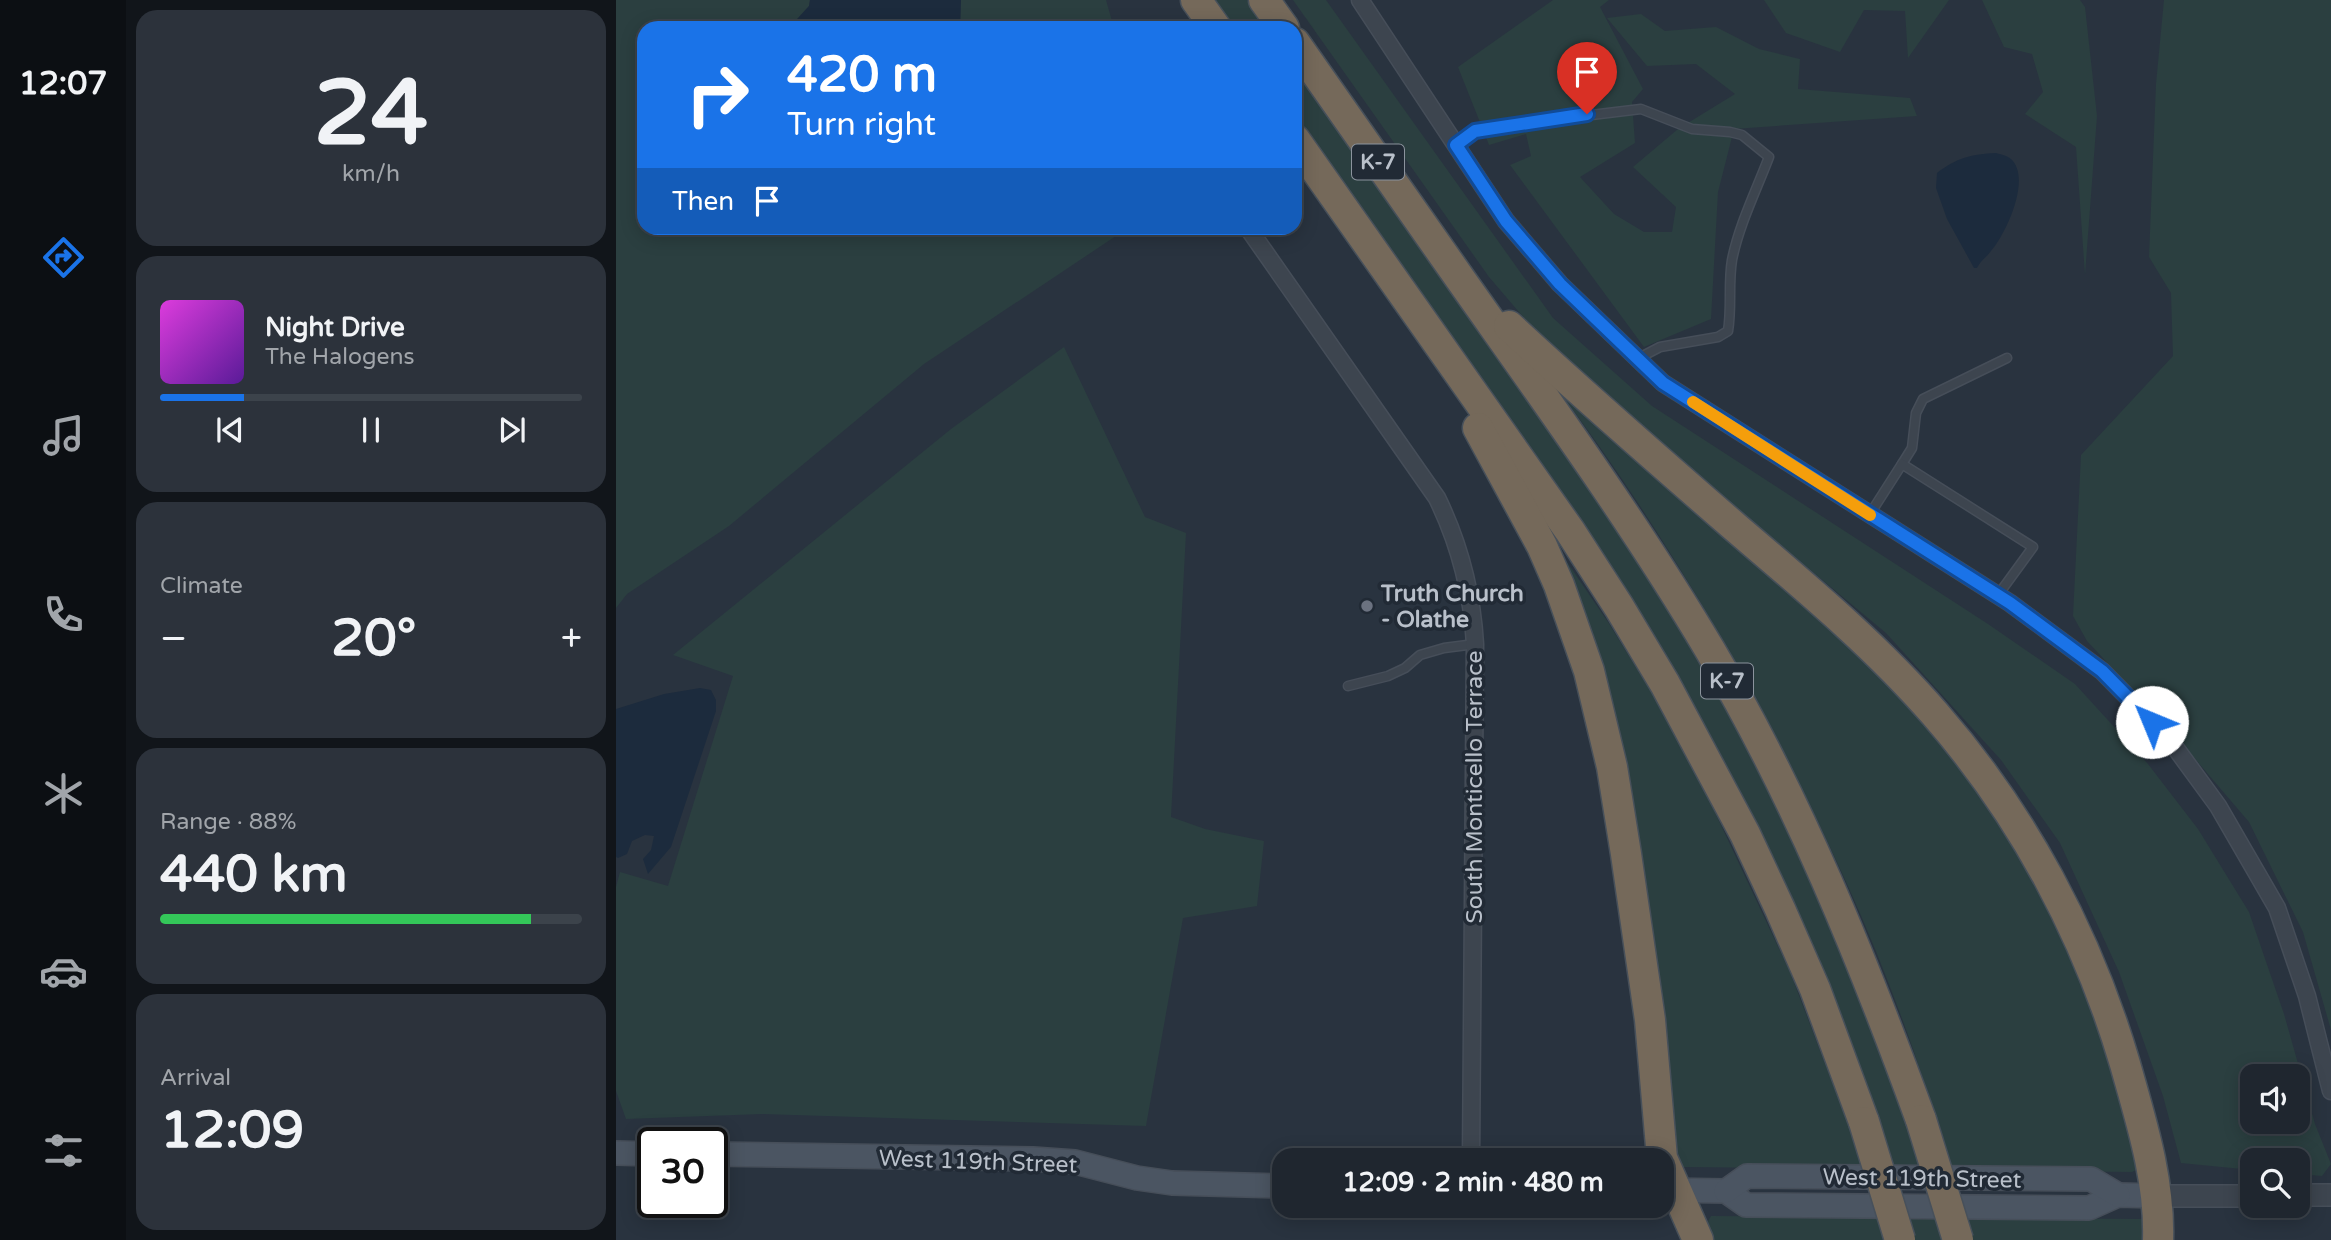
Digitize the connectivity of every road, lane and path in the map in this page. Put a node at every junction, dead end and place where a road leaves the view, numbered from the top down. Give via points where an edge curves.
1 (1196, 0) edge
2 (1264, 0) edge
3 (1360, 0) edge
4 (1211, 21) edge
5 (1279, 21) edge
6 (1302, 53) edge
7 (1456, 145) junction
8 (1302, 150) edge
9 (1253, 235) edge
10 (1461, 281) junction
11 (1415, 311) junction
12 (2007, 358) dead end
13 (1637, 359) junction
14 (1902, 464) junction
15 (1870, 514) junction
16 (1998, 596) junction
17 (1475, 644) junction
18 (1348, 686) dead end
19 (2331, 1091) edge
20 (1471, 1148) edge
21 (1661, 1148) edge
22 (616, 1153) edge
23 (637, 1154) edge
24 (728, 1154) edge
25 (1272, 1186) edge
26 (1674, 1190) edge
27 (2310, 1195) edge
28 (2331, 1195) edge
29 (2158, 1196) junction
30 (2240, 1196) edge
31 (1674, 1197) edge
32 (1698, 1240) edge
33 (1900, 1240) edge
34 (1958, 1240) edge
35 (2158, 1240) edge

1 - 4 highway
2 - 5 highway
3 - 7 street
6 - 10 highway, K-7
7 - 13 street via 1533,253
7 - 13 lane via 1475,131 1492,127 1641,109 1692,129 1742,135 1769,158 1732,261 1728,331 1718,337 1660,347
8 - 11 highway, K-7
9 - 17 street, South Monticello Terrace via 1437,498 1466,574
10 - 29 highway via 1857,633 1935,713 1976,764 2043,865 2088,960 2122,1053
10 - 34 highway, K-7, bridge via 1627,519 1751,724 1831,888 1876,997
11 - 21 highway via 1542,546 1589,671 1612,767 1626,854 1650,1020
11 - 33 highway, K-7, bridge via 1570,531 1665,684 1745,834 1815,989 1864,1122
12 - 14 lane via 1923,400 1916,413 1912,448
13 - 15 street via 1663,383
14 - 15 lane
14 - 16 lane via 2033,547
15 - 16 street
16 - 19 street via 2102,671 2169,739 2218,806 2277,908 2307,996
17 - 18 lane via 1420,655 1388,676
17 - 20 street, South Monticello Terrace
22 - 23 main road
24 - 25 main road, West 119th Street via 1034,1159 1075,1162 1172,1183
26 - 29 main road, West 119th Street via 1726,1191 1746,1205 2089,1208 2118,1195
27 - 28 street
29 - 30 street, West 119th Street
29 - 35 highway
31 - 32 highway

